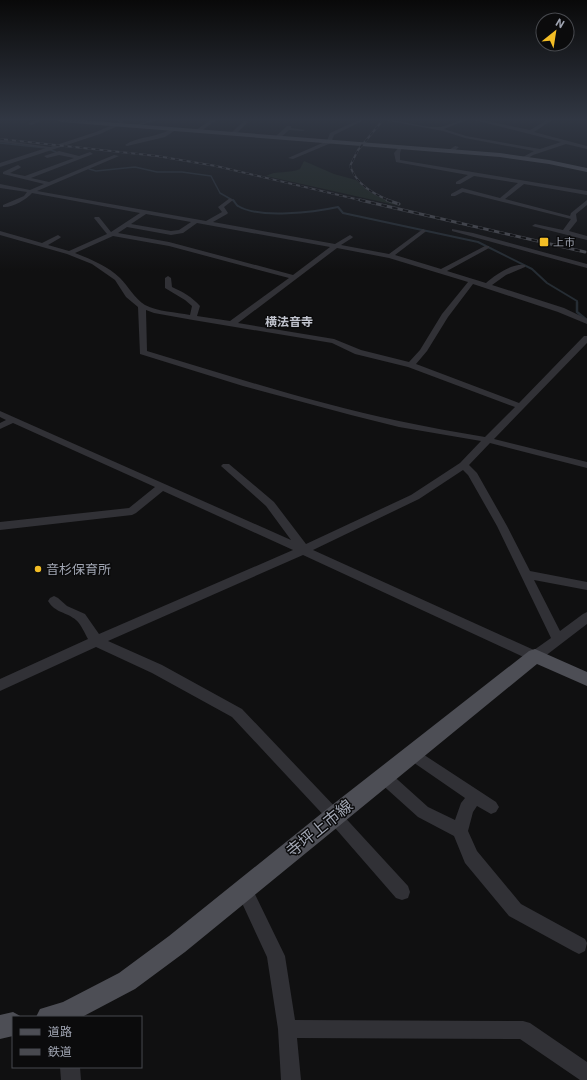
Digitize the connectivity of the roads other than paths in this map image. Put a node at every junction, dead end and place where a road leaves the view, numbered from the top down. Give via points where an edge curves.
1 (11, 170) edge
2 (46, 170) edge
3 (82, 170) edge
4 (452, 170) edge
5 (492, 170) edge
6 (473, 174) junction
7 (26, 178) junction
8 (489, 178) junction
9 (523, 182) junction
10 (458, 183) dead end
11 (49, 184) junction
12 (0, 186) edge
13 (30, 192) junction
14 (587, 193) edge
15 (453, 196) dead end
16 (230, 200) dead end
17 (501, 200) junction
18 (587, 202) edge
19 (5, 206) dead end
20 (578, 210) junction
21 (145, 212) junction
22 (587, 212) edge
23 (97, 218) dead end
24 (573, 218) junction
25 (198, 221) junction
26 (207, 223) junction
27 (126, 225) junction
28 (535, 226) dead end
29 (423, 230) dead end
30 (454, 230) dead end
31 (565, 232) junction
32 (0, 233) edge
33 (112, 234) junction
34 (58, 237) dead end
35 (350, 237) dead end
36 (587, 238) edge
37 (169, 244) junction
38 (41, 246) junction
39 (336, 246) junction
40 (487, 247) dead end
41 (69, 253) junction
42 (390, 256) junction
43 (523, 266) dead end
44 (587, 266) edge
45 (441, 272) junction
46 (293, 277) junction
47 (168, 278) dead end
48 (472, 281) junction
49 (487, 286) junction
50 (142, 306) junction
51 (193, 318) junction
52 (587, 322) edge
53 (231, 324) junction
54 (587, 338) edge
55 (411, 365) junction
56 (520, 406) junction
57 (0, 414) edge
58 (13, 420) junction
59 (0, 426) edge
60 (488, 440) junction
61 (463, 465) junction
62 (587, 465) edge
63 (226, 466) dead end
64 (162, 486) junction
65 (0, 526) edge
66 (304, 550) junction
67 (525, 574) junction
68 (587, 586) edge
69 (54, 601) dead end
70 (587, 616) edge
71 (557, 638) junction
72 (96, 641) junction
73 (535, 656) junction
74 (587, 679) edge
75 (0, 685) edge
76 (412, 753) junction
77 (383, 776) junction
78 (476, 797) junction
79 (491, 807) dead end
80 (334, 816) junction
81 (460, 831) junction
82 (244, 890) junction
83 (402, 892) dead end
84 (579, 945) dead end
85 (60, 1016) edge
86 (12, 1024) edge
87 (0, 1027) edge
88 (287, 1029) junction
89 (70, 1068) edge
90 (587, 1073) edge
91 (71, 1080) edge
92 (291, 1080) edge

1 - 7 street via 5,173
2 - 7 street
3 - 11 street
4 - 6 street
5 - 8 street
6 - 8 street
6 - 10 street
7 - 11 street
8 - 9 street
9 - 14 street
9 - 17 street
11 - 13 street
12 - 13 street
13 - 19 street via 26,198
13 - 21 street
15 - 17 street via 462,190
16 - 26 street via 221,207 225,213
17 - 24 street
18 - 20 street
20 - 22 street
20 - 24 street via 573,214
21 - 25 street
21 - 27 street
23 - 33 street via 107,232
24 - 31 street via 574,221
25 - 26 street
25 - 27 street via 181,232 171,233
25 - 37 street
26 - 39 street
27 - 33 street
28 - 31 street
29 - 42 street
30 - 44 street
31 - 36 street
32 - 38 street
33 - 37 street
33 - 41 street
34 - 38 street
35 - 39 street
37 - 46 street
38 - 41 street
39 - 42 street
39 - 46 street
40 - 45 street
41 - 50 street via 94,263 117,279 129,295
42 - 45 street
43 - 49 street via 504,272
45 - 48 street
46 - 53 street
47 - 51 street via 170,288 188,298 196,306
48 - 49 street
48 - 55 street
49 - 52 street via 561,310
50 - 51 street via 166,314
50 - 60 street via 143,352 316,403 399,424
51 - 53 street
53 - 55 street via 334,341 358,352
54 - 56 street
55 - 56 street
56 - 60 street
57 - 58 street
58 - 59 street
58 - 64 street
60 - 61 street
60 - 62 street
61 - 66 street via 415,497
61 - 67 street via 472,473
63 - 66 street via 270,504
64 - 65 street via 132,511
64 - 66 street
66 - 72 street
66 - 73 street
67 - 68 street
67 - 71 street
69 - 72 street via 63,609 82,618
70 - 71 street
71 - 73 street
72 - 75 street
72 - 80 street via 157,668 237,713
73 - 74 main road
73 - 76 main road, 寺坪上市線
76 - 77 main road, 寺坪上市線
76 - 78 street
77 - 80 main road, 寺坪上市線
77 - 81 street via 423,812
78 - 79 street
78 - 81 street via 466,808
80 - 82 main road, 寺坪上市線
80 - 83 street
81 - 84 street via 471,857 515,910
82 - 85 main road, 寺坪上市線 via 127,981
82 - 88 street via 276,956
86 - 87 main road
88 - 90 street via 523,1030
88 - 92 street
89 - 91 street

